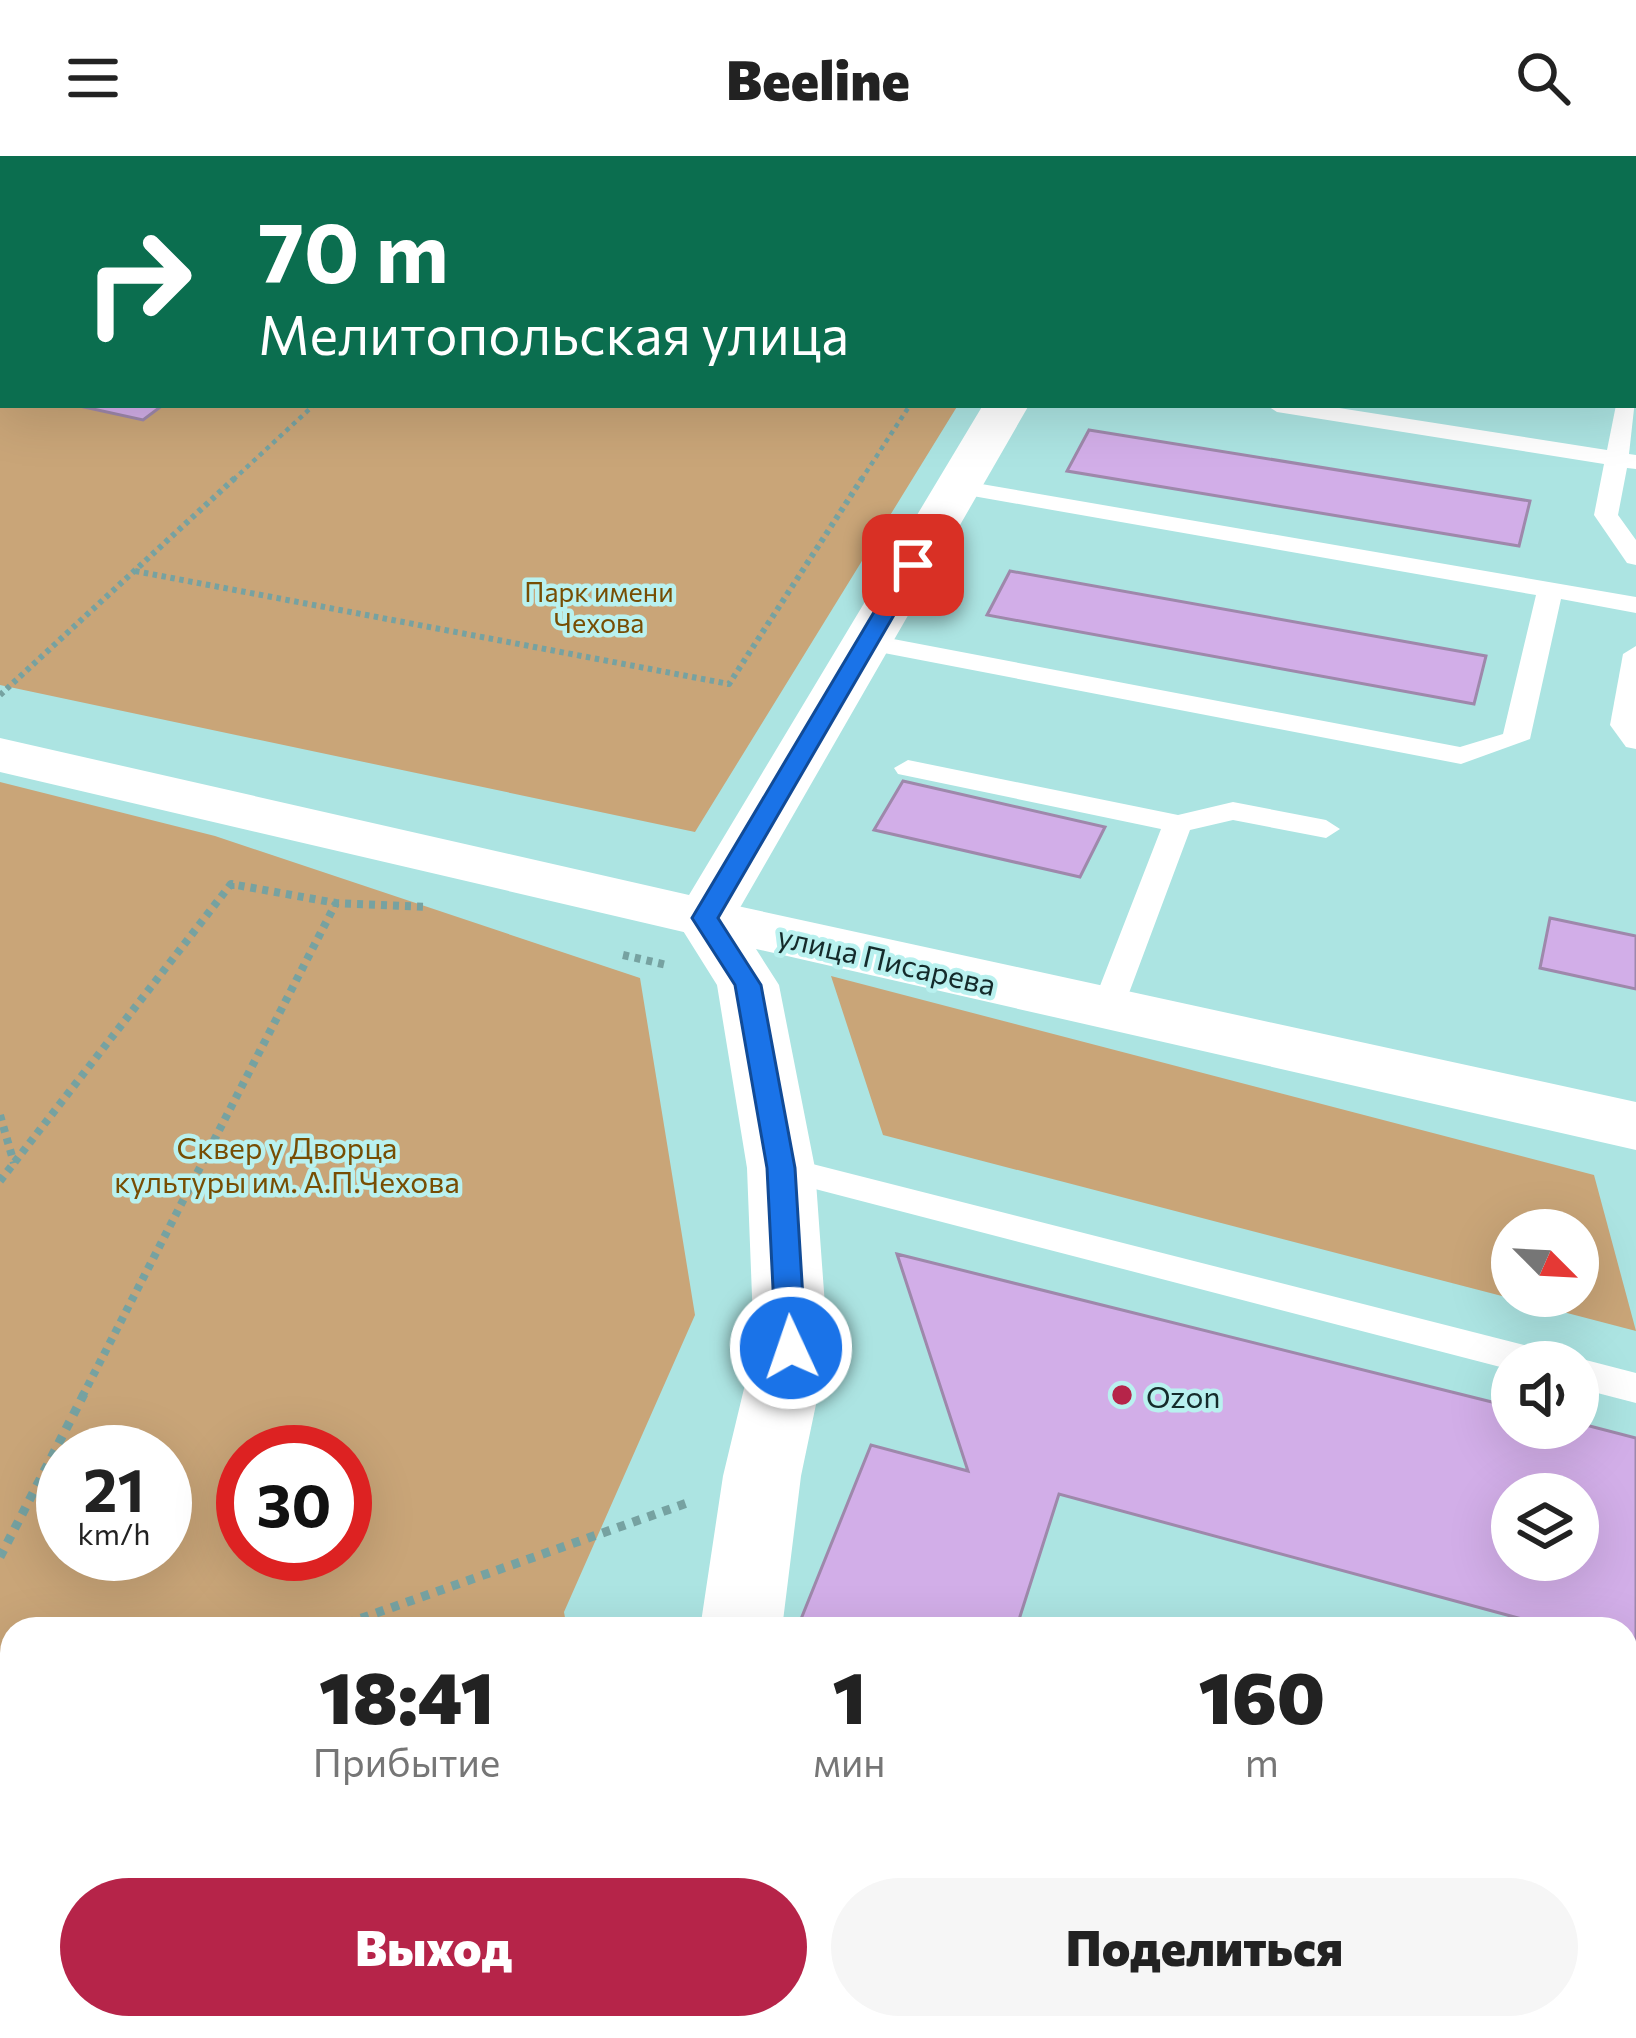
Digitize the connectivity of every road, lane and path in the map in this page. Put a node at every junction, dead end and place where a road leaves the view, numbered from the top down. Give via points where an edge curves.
1 (311, 408) edge
2 (908, 408) edge
3 (1004, 408) edge
4 (1296, 408) edge
5 (1627, 408) edge
6 (1626, 460) edge
7 (958, 488) junction
8 (1636, 558) edge
9 (134, 571) junction
10 (1550, 590) junction
11 (1636, 605) edge
12 (867, 642) junction
13 (1636, 654) edge
14 (0, 695) edge
15 (1632, 731) edge
16 (0, 755) edge
17 (908, 768) dead end
18 (1178, 824) junction
19 (1326, 830) dead end
20 (336, 903) junction
21 (430, 907) dead end
22 (705, 918) junction
23 (611, 952) dead end
24 (748, 985) junction
25 (1107, 1009) junction
26 (0, 1114) edge
27 (1636, 1126) edge
28 (14, 1163) junction
29 (781, 1168) junction
30 (0, 1181) edge
31 (1491, 1350) edge
32 (1599, 1378) edge
33 (1636, 1388) edge
34 (650, 1516) dead end
35 (0, 1557) edge
36 (368, 1617) edge
37 (743, 1617) edge

1 - 9 path
2 - 9 path via 729,684
3 - 7 main road
4 - 6 lane
5 - 6 lane
6 - 8 lane via 1606,515
7 - 10 lane
7 - 12 main road
9 - 14 path
10 - 11 lane
10 - 12 lane via 1516,739 1461,756
12 - 22 main road
13 - 15 lane
16 - 22 main road, улица Писарева
17 - 18 lane
18 - 19 lane via 1220,811
18 - 25 lane
20 - 21 path
20 - 28 path via 231,884
20 - 35 path
22 - 24 main road
22 - 25 main road, улица Писарева
23 - 24 path
24 - 29 main road
25 - 27 main road, улица Писарева
26 - 28 path
28 - 30 path
29 - 31 lane
29 - 37 main road via 791,1348
32 - 33 lane
34 - 36 path

